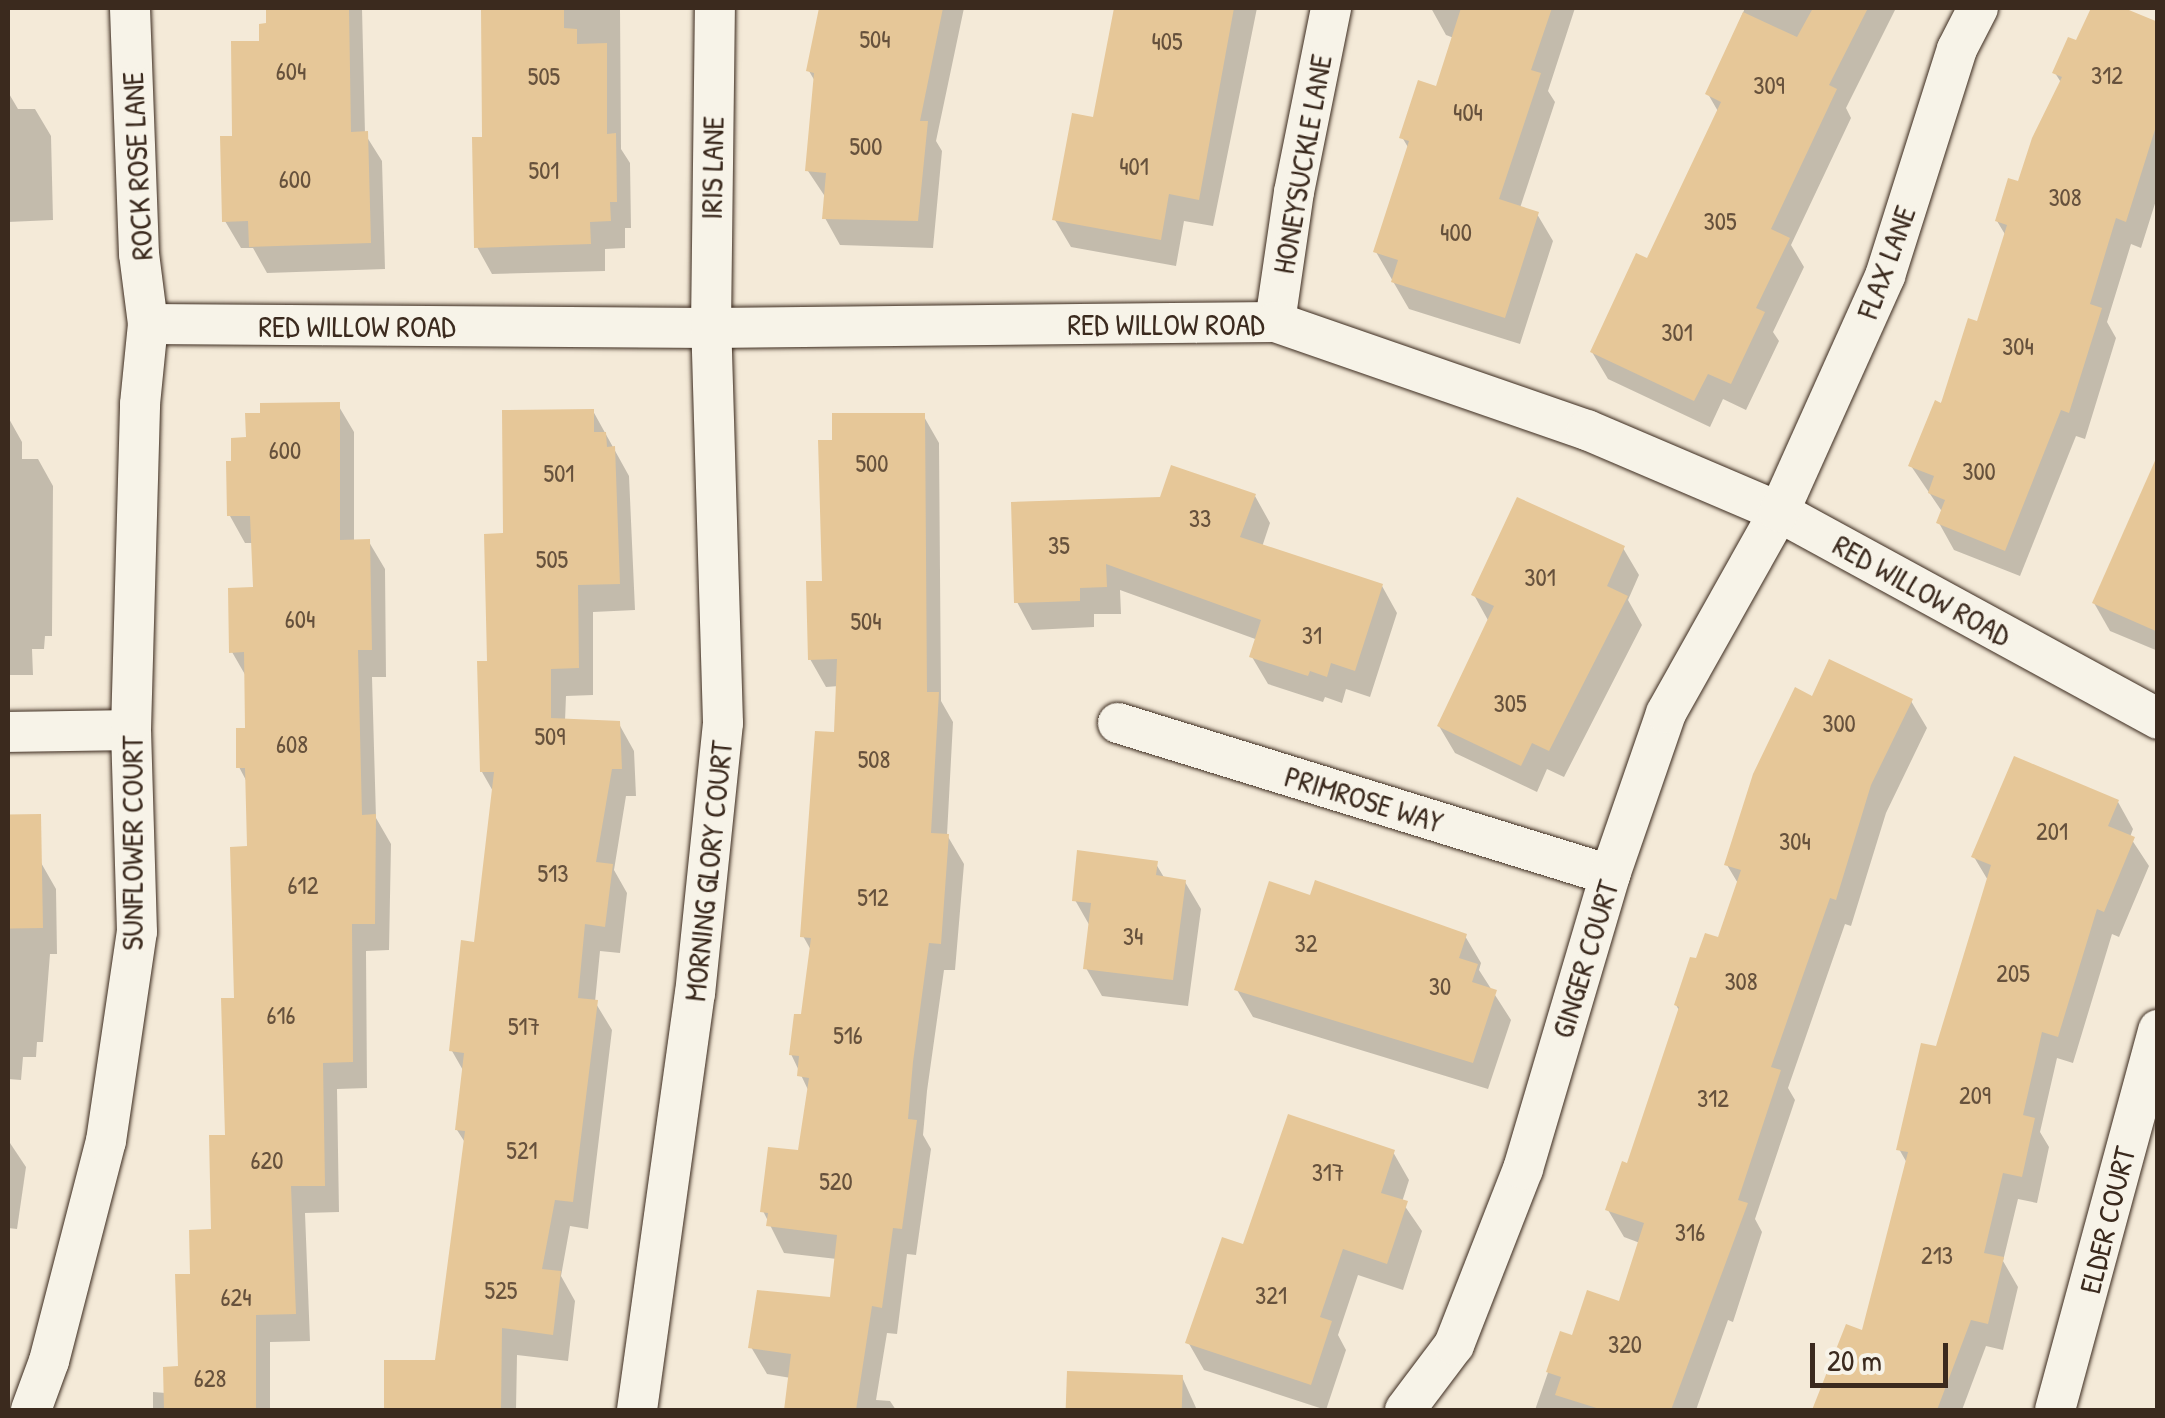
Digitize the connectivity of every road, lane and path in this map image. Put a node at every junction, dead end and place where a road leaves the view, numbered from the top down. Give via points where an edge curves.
1 (130, 8) edge
2 (715, 8) edge
3 (1331, 8) edge
4 (1978, 8) edge
5 (1275, 322) junction
6 (148, 324) junction
7 (711, 328) junction
8 (1779, 512) junction
9 (2158, 718) edge
10 (1118, 723) dead end
11 (131, 730) junction
12 (8, 732) edge
13 (1610, 874) junction
14 (2158, 1030) edge
15 (31, 1410) edge
16 (637, 1410) edge
17 (1405, 1410) edge
18 (2055, 1410) edge

1 - 6 street, ROCK ROSE LANE
2 - 7 street, IRIS LANE
3 - 5 street, HONEYSUCKLE LANE
4 - 8 street, FLAX LANE via 1957,49 1885,276
5 - 7 street, RED WILLOW ROAD
5 - 8 street, RED WILLOW ROAD via 1587,430
6 - 7 street, RED WILLOW ROAD
6 - 11 street, SUNFLOWER COURT
7 - 16 street, MORNING GLORY COURT via 723,723 695,994
8 - 9 street, RED WILLOW ROAD
8 - 13 street, GINGER COURT via 1666,713
10 - 13 street, PRIMROSE WAY
11 - 12 street
11 - 15 street, SUNFLOWER COURT via 137,932 106,1141
13 - 17 street, GINGER COURT via 1523,1170 1454,1345
14 - 18 street, ELDER COURT

